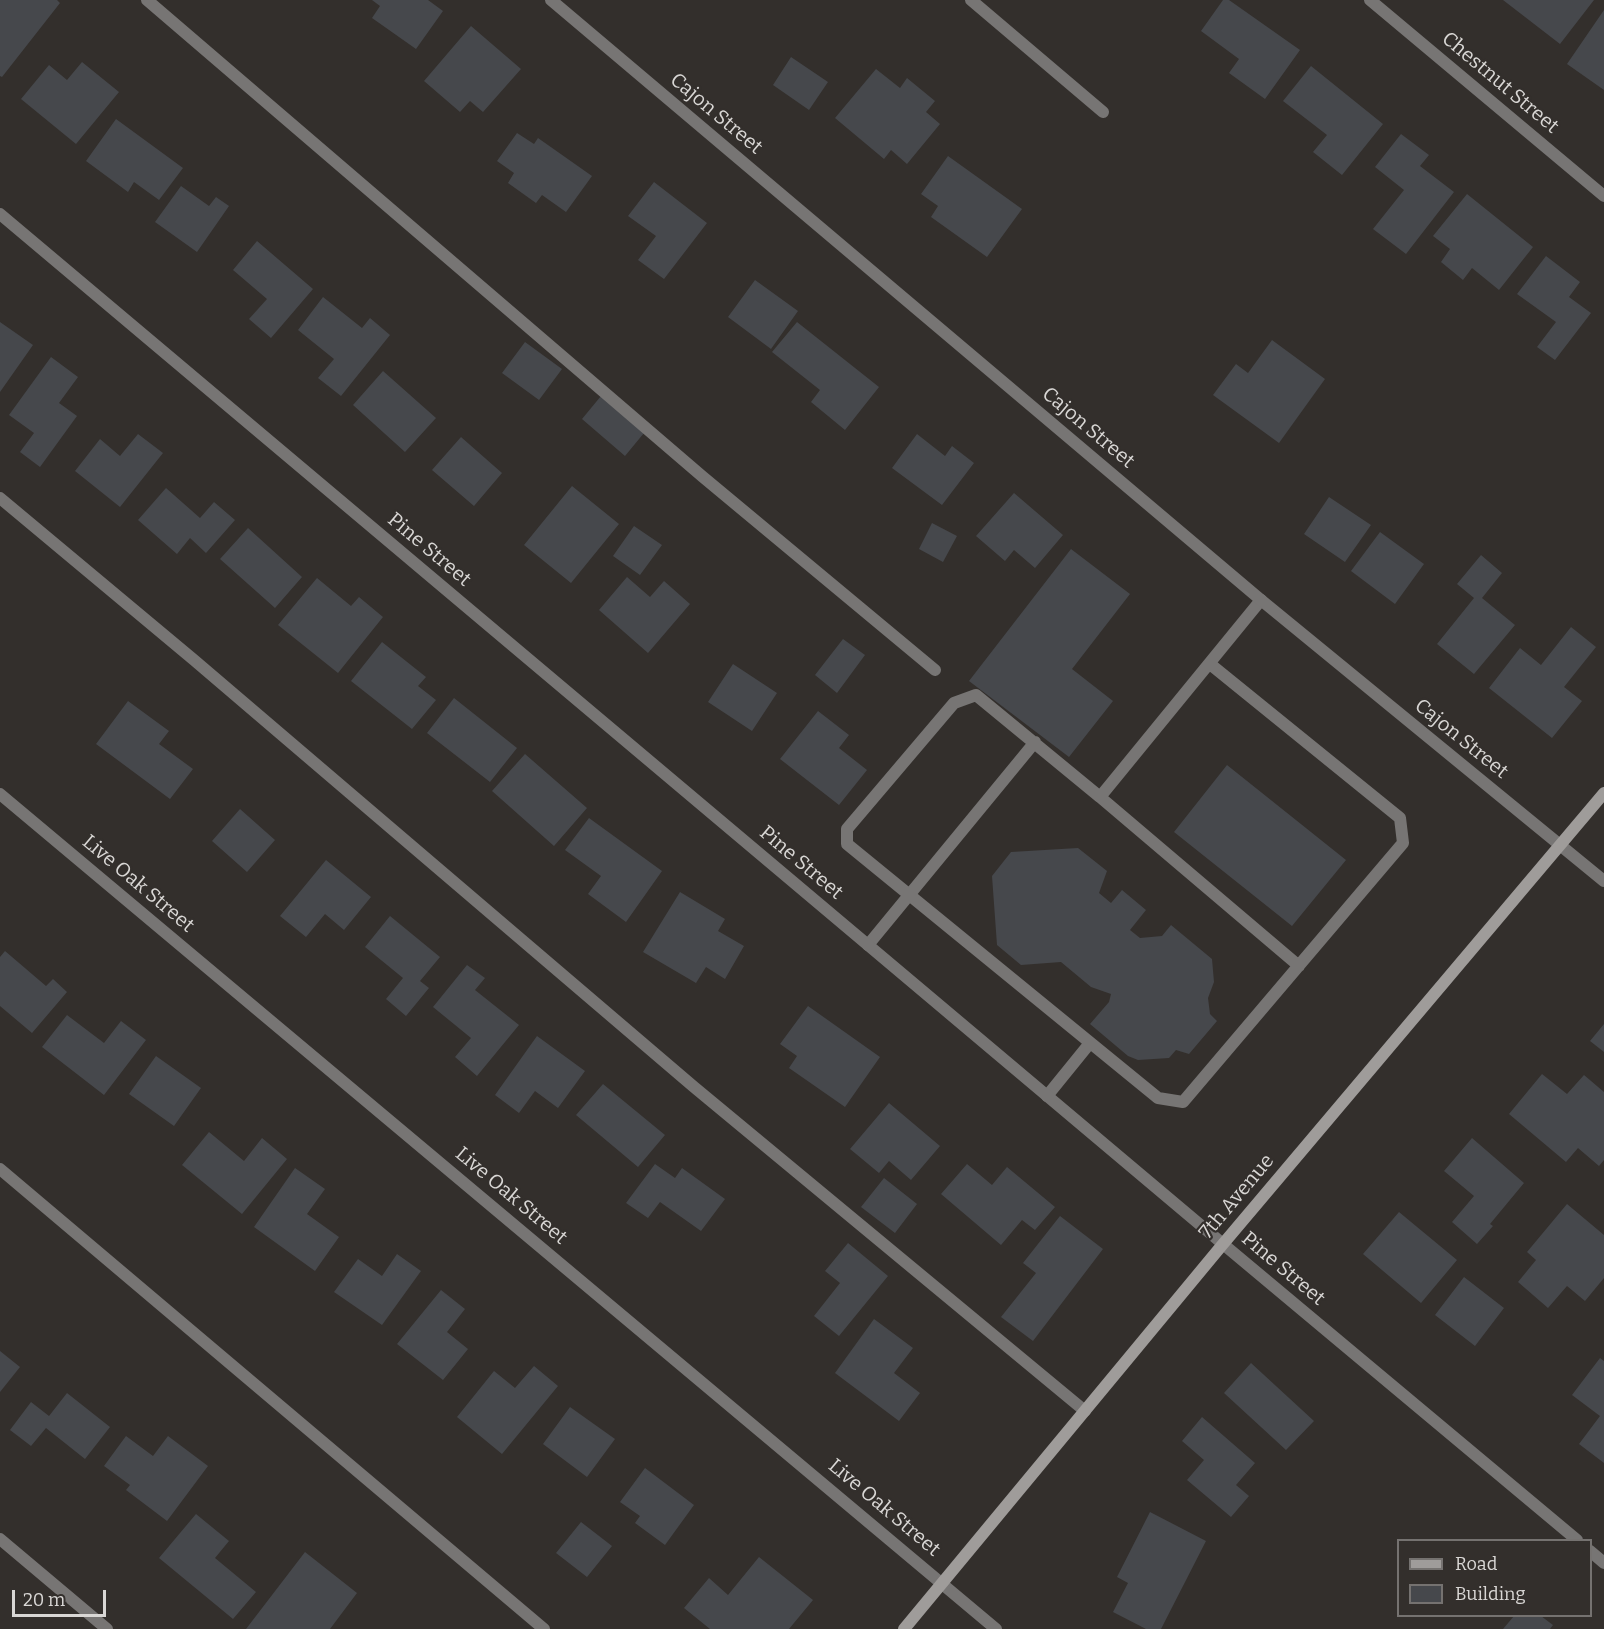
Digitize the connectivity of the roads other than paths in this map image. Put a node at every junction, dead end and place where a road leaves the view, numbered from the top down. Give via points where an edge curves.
1 (147, 0) edge
2 (551, 0) edge
3 (971, 0) edge
4 (1370, 0) edge
5 (1103, 112) dead end
6 (1604, 196) edge
7 (0, 214) edge
8 (0, 498) edge
9 (1261, 600) junction
10 (1210, 664) junction
11 (935, 670) dead end
12 (1035, 742) junction
13 (1604, 793) edge
14 (0, 794) edge
15 (1100, 797) junction
16 (1560, 844) junction
17 (1604, 881) edge
18 (910, 895) junction
19 (868, 945) junction
20 (1299, 966) junction
21 (1090, 1043) junction
22 (1047, 1096) junction
23 (0, 1169) edge
24 (1223, 1244) junction
25 (1086, 1411) junction
26 (0, 1539) edge
27 (1576, 1539) edge
28 (1592, 1553) edge
29 (1604, 1563) edge
30 (943, 1583) junction
31 (107, 1629) edge
32 (543, 1629) edge
33 (904, 1629) edge
34 (996, 1629) edge

1 - 11 street via 703,477
2 - 9 street, Cajon Street
3 - 5 street
4 - 6 street, Chestnut Street
7 - 19 street, Pine Street
8 - 25 street via 694,1087
9 - 10 street
9 - 16 street, Cajon Street
10 - 15 street
10 - 20 street via 1400,818 1403,843
12 - 15 street
12 - 18 street
12 - 18 street via 976,695 954,703 847,830 847,844
13 - 16 street, 7th Avenue
14 - 30 street, Live Oak Street
15 - 20 street
16 - 17 street, Cajon Street
16 - 24 street, 7th Avenue
18 - 19 street
18 - 21 street
19 - 22 street, Pine Street
20 - 21 street via 1183,1102 1158,1098
21 - 22 street
22 - 24 street, Pine Street
23 - 32 street
24 - 25 street, 7th Avenue
24 - 27 street, Pine Street
25 - 30 street, 7th Avenue
26 - 31 street
28 - 29 street
30 - 33 street, 7th Avenue
30 - 34 street, Live Oak Street

